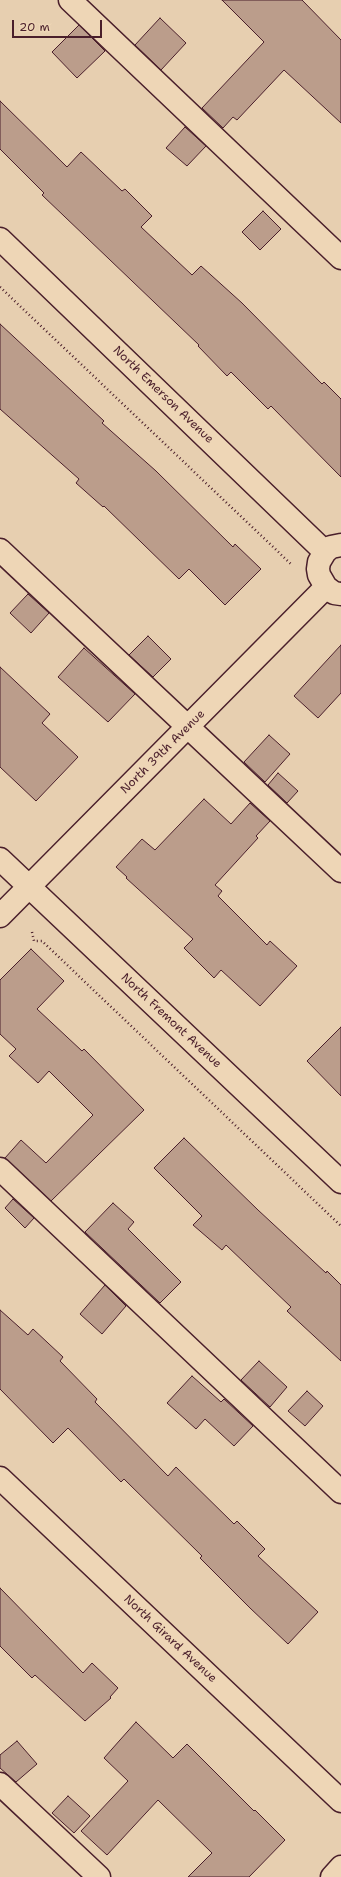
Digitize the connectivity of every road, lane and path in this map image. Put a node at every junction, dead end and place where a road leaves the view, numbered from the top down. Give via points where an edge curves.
1 (70, 0) edge
2 (0, 239) edge
3 (341, 258) edge
4 (0, 287) edge
5 (333, 548) edge
6 (0, 550) edge
7 (297, 571) dead end
8 (333, 591) edge
9 (188, 727) junction
10 (0, 860) edge
11 (341, 871) edge
12 (29, 887) junction
13 (0, 916) edge
14 (32, 932) dead end
15 (0, 1169) edge
16 (341, 1182) edge
17 (341, 1226) edge
18 (0, 1478) edge
19 (341, 1492) edge
20 (0, 1784) edge
21 (341, 1801) edge
22 (341, 1867) edge
23 (99, 1877) edge
24 (332, 1877) edge

1 - 3 street
2 - 5 street, North Emerson Avenue
4 - 7 path
5 - 8 street via 319,562 318,568 319,575
6 - 9 street
8 - 9 street, North 39th Avenue
9 - 11 street
9 - 12 street, North 39th Avenue
10 - 12 street, North Fremont Avenue
12 - 13 street, North 39th Avenue
12 - 16 street, North Fremont Avenue
14 - 17 path via 34,941 42,941
15 - 19 street
18 - 21 street, North Girard Avenue
20 - 23 street
22 - 24 street

